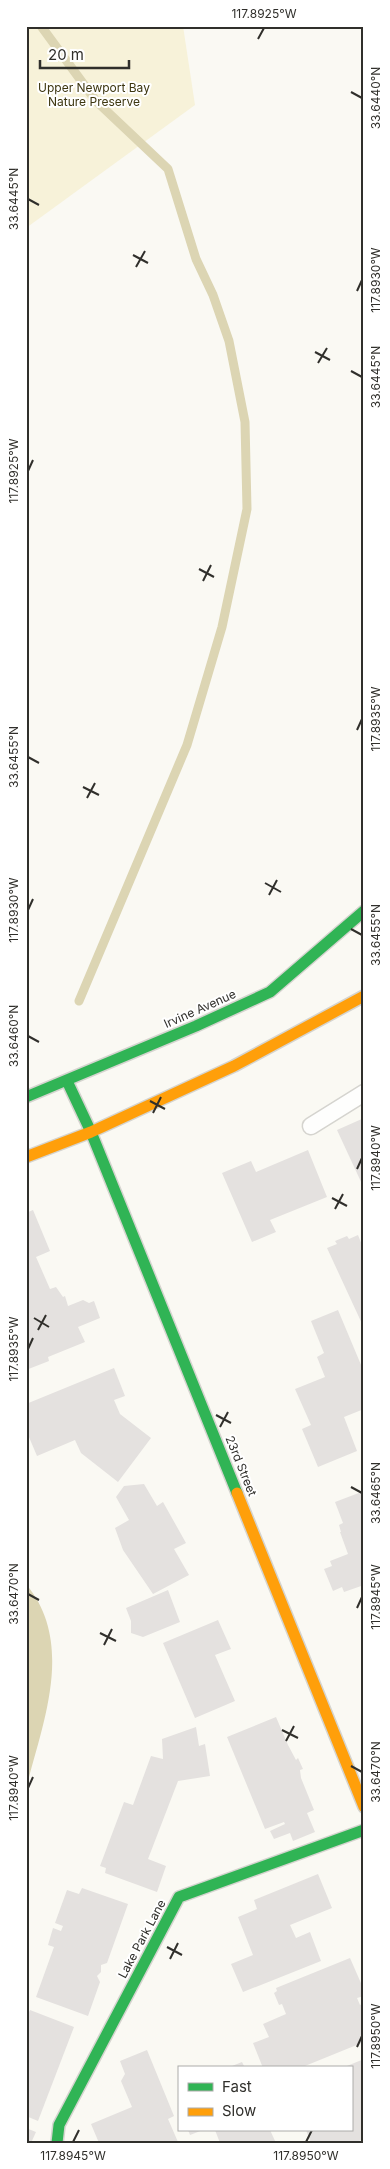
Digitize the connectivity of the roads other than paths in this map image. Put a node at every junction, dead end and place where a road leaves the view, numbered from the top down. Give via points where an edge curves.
1 (364, 911) edge
2 (364, 996) edge
3 (67, 1080) junction
4 (364, 1093) edge
5 (26, 1097) edge
6 (311, 1126) dead end
7 (91, 1132) junction
8 (26, 1157) edge
9 (364, 1807) edge
10 (364, 1830) edge
11 (57, 2143) edge

1 - 3 street, Irvine Avenue via 270,992
2 - 7 street via 234,1066
3 - 5 street, Irvine Avenue
3 - 7 street, 23rd Street
4 - 6 lane
7 - 8 street
7 - 9 street, 23rd Street
10 - 11 street, Lake Park Lane via 179,1897 59,2126

